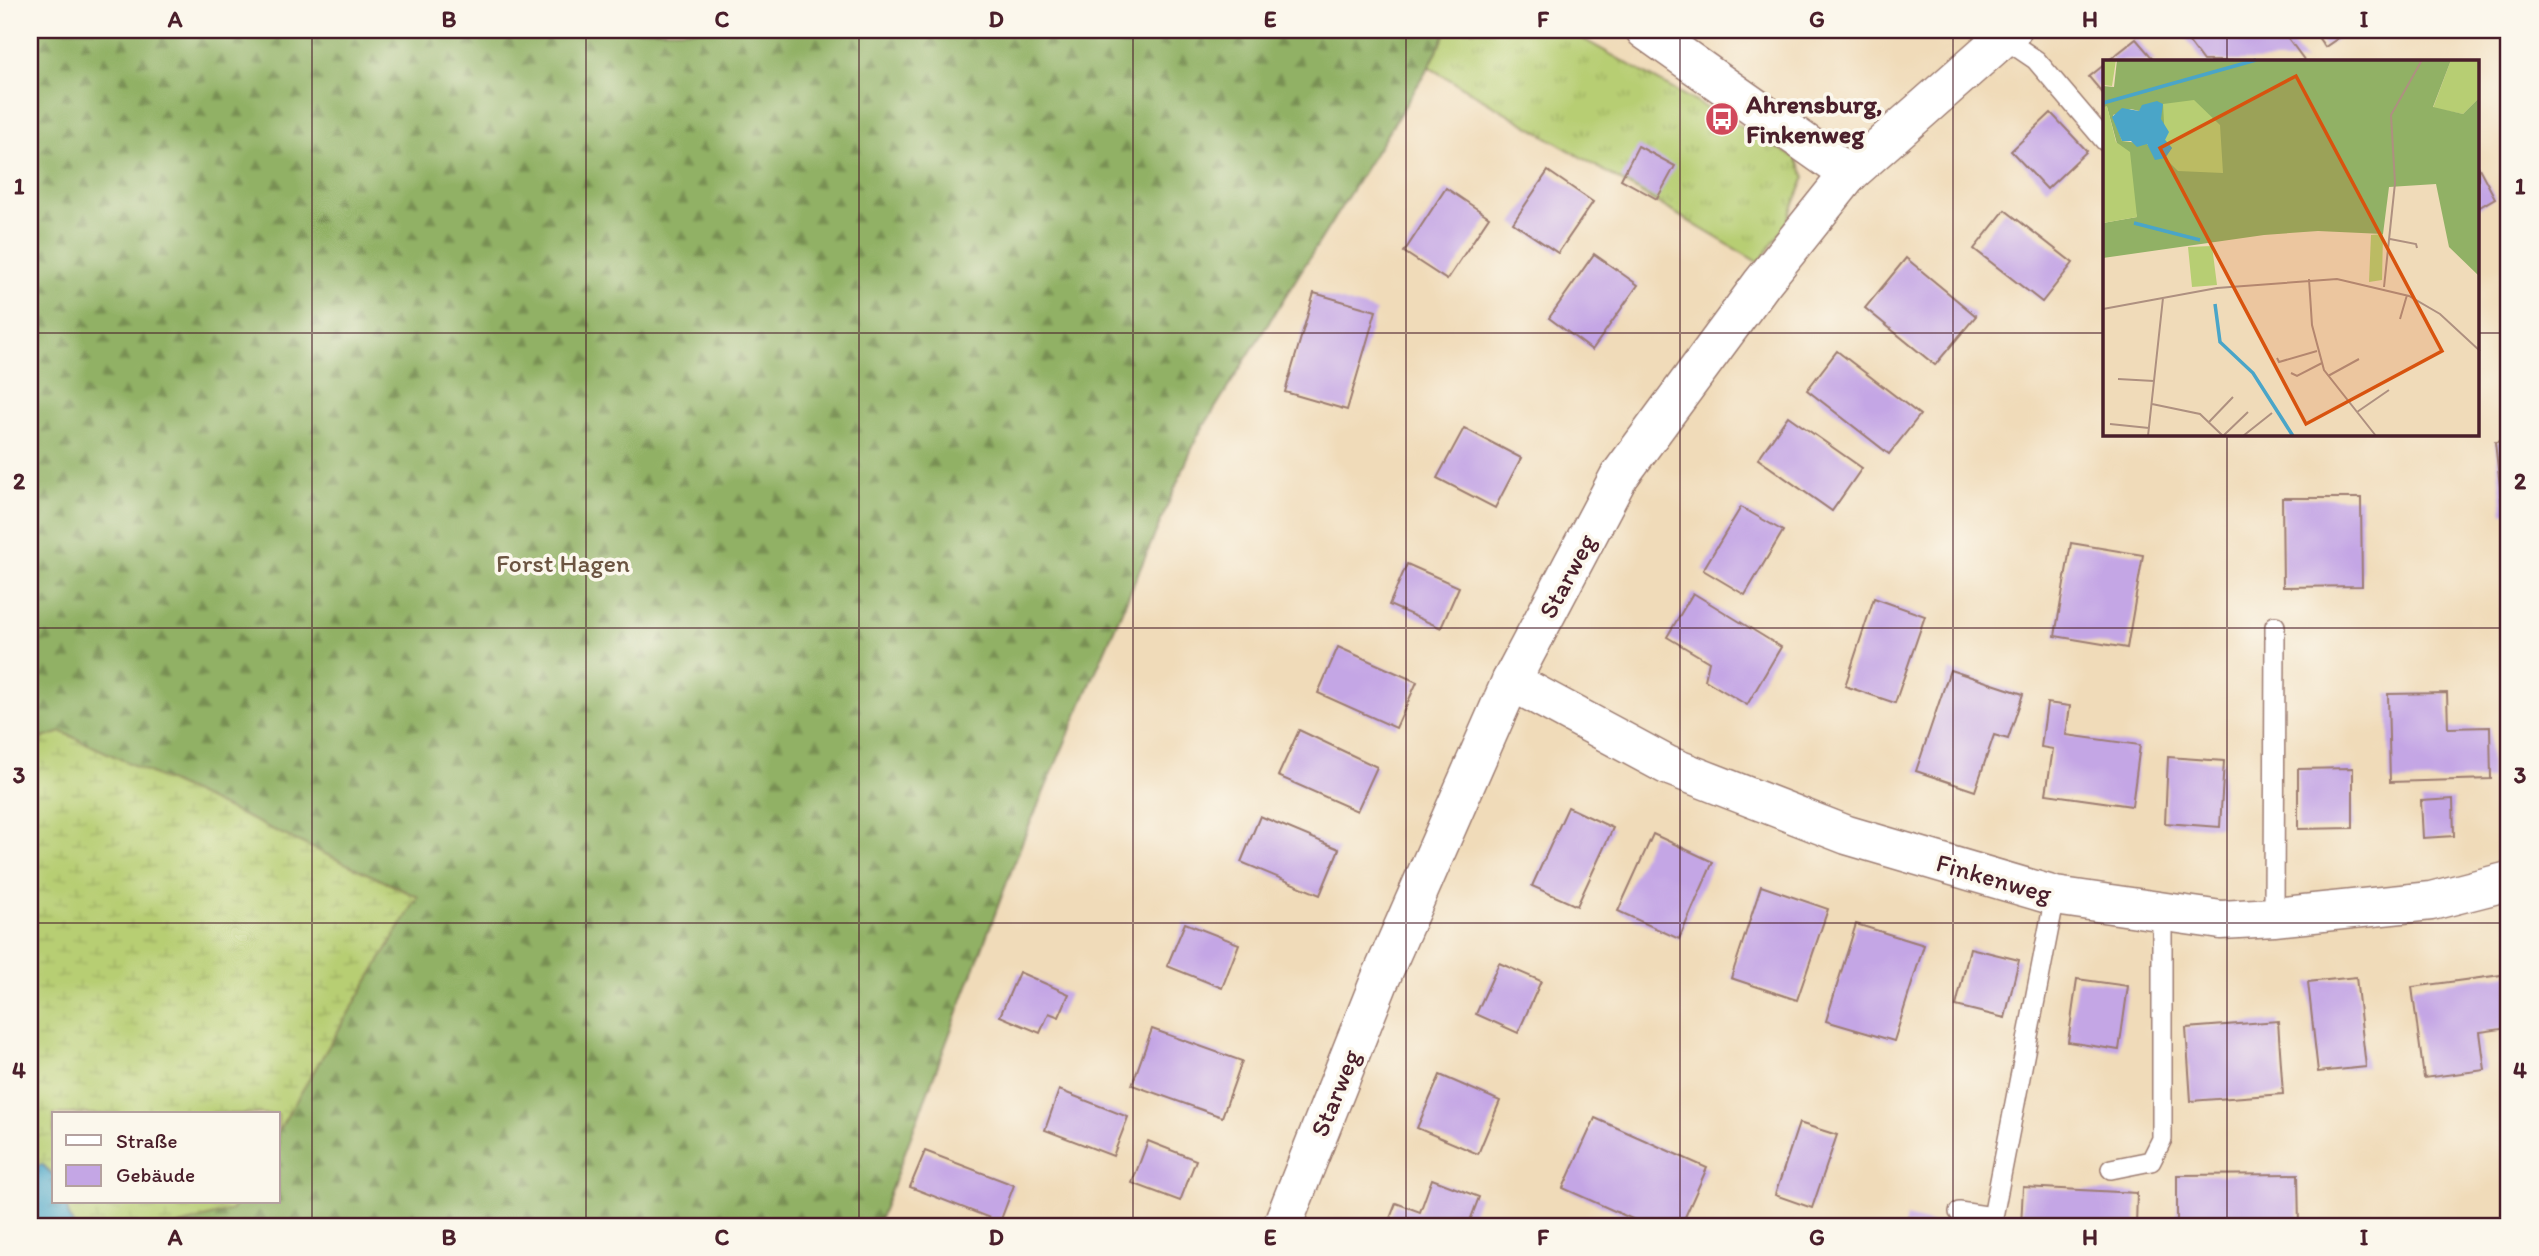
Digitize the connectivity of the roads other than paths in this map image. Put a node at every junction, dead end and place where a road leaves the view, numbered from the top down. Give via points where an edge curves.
1 (1645, 30) edge
2 (2007, 33) edge
3 (2103, 139) edge
4 (1849, 174) junction
5 (2275, 626) dead end
6 (1511, 681) junction
7 (2509, 881) edge
8 (2055, 897) junction
9 (2162, 912) junction
10 (2274, 917) junction
11 (2111, 1170) dead end
12 (1959, 1212) dead end
13 (1282, 1226) edge

1 - 4 street
2 - 3 lane
2 - 4 street, Starweg
4 - 6 street, Starweg via 1618,478
5 - 10 lane
6 - 8 street, Finkenweg via 1667,765 1847,835
6 - 13 street, Starweg via 1379,982
7 - 10 street, Finkenweg via 2431,901
8 - 9 street, Finkenweg
8 - 12 lane via 1993,1217
9 - 10 street, Finkenweg via 2221,920
9 - 11 lane via 2162,1139 2151,1161

